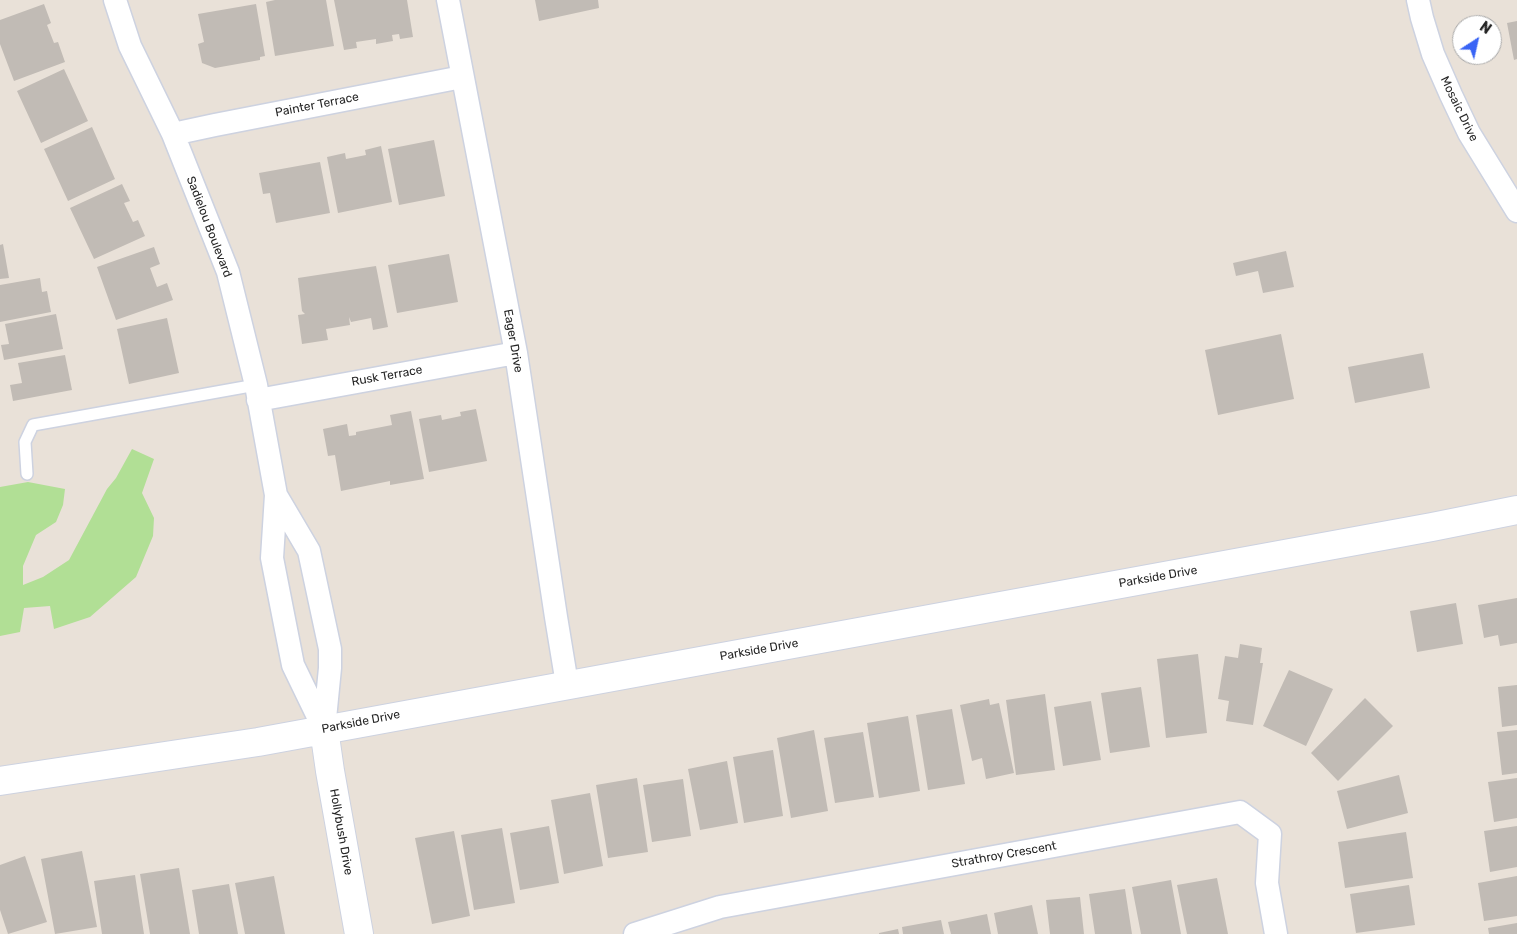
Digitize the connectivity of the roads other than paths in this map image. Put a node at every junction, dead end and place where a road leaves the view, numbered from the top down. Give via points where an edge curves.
1 (115, 0) edge
2 (448, 0) edge
3 (1418, 0) edge
4 (462, 77) junction
5 (173, 134) junction
6 (1517, 211) edge
7 (516, 353) junction
8 (257, 393) junction
9 (27, 474) dead end
10 (276, 495) junction
11 (1517, 510) edge
12 (568, 684) junction
13 (324, 729) junction
14 (0, 781) edge
15 (359, 934) edge
16 (635, 934) edge
17 (1276, 934) edge

1 - 5 street, Sadielou Boulevard via 130,46
2 - 4 street, Eager Drive
3 - 6 street, Mosaic Drive via 1433,54 1451,95 1469,133
4 - 5 street, Painter Terrace
4 - 7 street, Eager Drive
5 - 8 street, Sadielou Boulevard via 228,272
7 - 8 street, Rusk Terrace
7 - 12 street, Eager Drive
8 - 9 lane via 33,425 26,442
8 - 10 street, Sadielou Boulevard
10 - 13 street, Sadielou Boulevard via 272,558 292,665
10 - 13 street, Sadielou Boulevard via 310,551 330,649
11 - 12 main road, Parkside Drive
12 - 13 main road, Parkside Drive
13 - 14 main road, Parkside Drive
13 - 15 main road, Hollybush Drive
16 - 17 street, Strathroy Crescent via 720,907 1240,812 1270,834 1268,884

